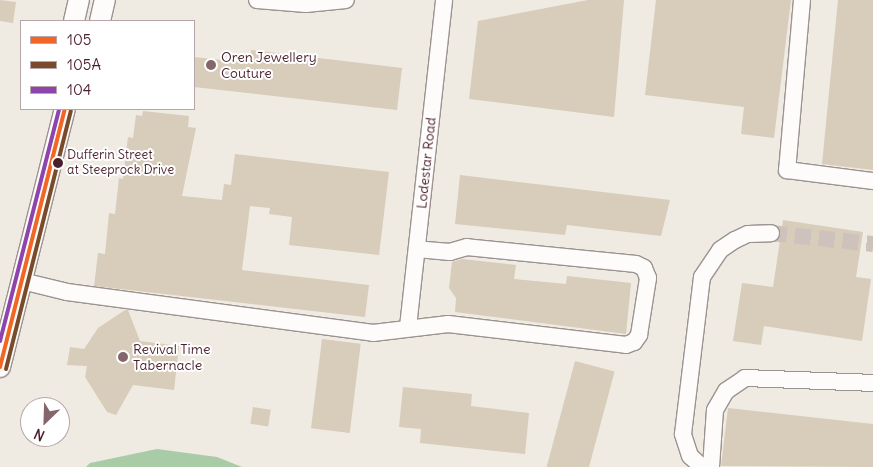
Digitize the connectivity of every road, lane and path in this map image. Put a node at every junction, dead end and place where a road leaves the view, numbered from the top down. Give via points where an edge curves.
1 (79, 0) edge
2 (105, 0) edge
3 (258, 0) edge
4 (346, 0) edge
5 (444, 0) edge
6 (802, 0) edge
7 (74, 20) edge
8 (100, 20) edge
9 (66, 110) edge
10 (873, 181) edge
11 (770, 233) tunnel mouth
12 (417, 249) junction
13 (22, 281) junction
14 (408, 327) junction
15 (0, 367) edge
16 (873, 383) edge
17 (702, 467) edge
18 (711, 467) edge

1 - 7 main road
2 - 8 main road
3 - 4 street via 306,4
5 - 12 street, Lodestar Road
6 - 10 street via 787,170
9 - 13 main road
11 - 17 street via 748,234 735,240 720,250 702,277 683,434 690,456
12 - 14 street, Lodestar Road
12 - 14 street via 450,252 467,247 636,264 644,268 648,278 639,335 626,345 448,324
13 - 14 street via 68,292 373,333
13 - 15 main road
16 - 18 street via 745,378 726,391 715,410

